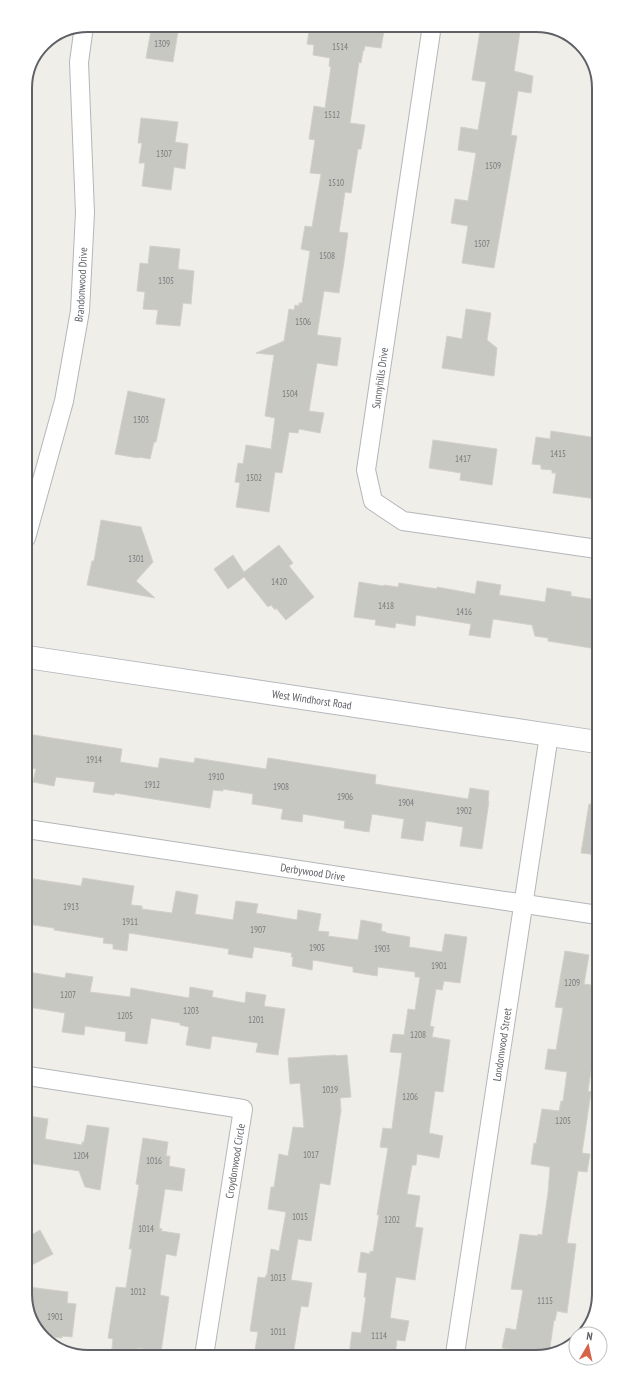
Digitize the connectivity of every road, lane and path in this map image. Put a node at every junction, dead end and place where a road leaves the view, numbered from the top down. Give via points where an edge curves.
1 (83, 32) edge
2 (431, 32) edge
3 (32, 516) edge
4 (592, 548) edge
5 (32, 658) edge
6 (549, 735) junction
7 (592, 741) edge
8 (32, 829) edge
9 (524, 904) junction
10 (592, 914) edge
11 (32, 1077) edge
12 (205, 1350) edge
13 (456, 1350) edge

1 - 3 street, Brandonwood Drive via 79,62 85,213 80,311 64,401
2 - 4 street, Sunnyhills Drive via 366,470 373,501 403,520
5 - 6 street, West Windhorst Road
6 - 7 street, West Windhorst Road
6 - 9 street, Londonwood Street
8 - 9 street, Derbywood Drive
9 - 10 street, Derbywood Drive
9 - 13 street, Londonwood Street
11 - 12 street, Croydonwood Circle via 243,1109

